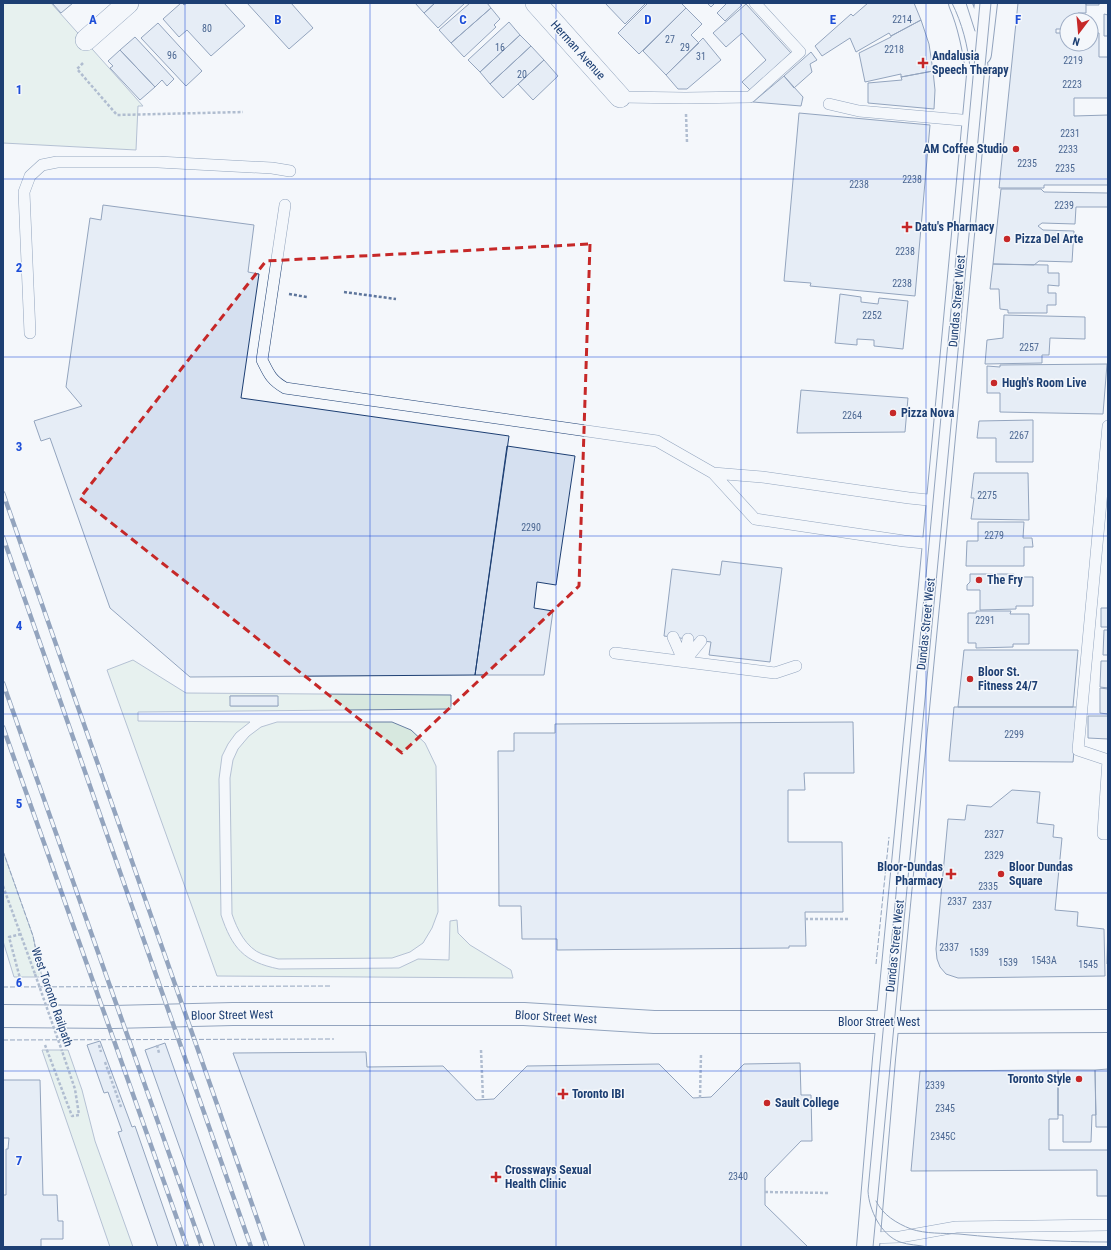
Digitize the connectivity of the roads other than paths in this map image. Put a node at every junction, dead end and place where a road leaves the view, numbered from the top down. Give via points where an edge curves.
1 (128, 3) edge
2 (536, 3) edge
3 (755, 3) edge
4 (960, 3) edge
5 (986, 3) edge
6 (86, 50) road end
7 (978, 75) junction
8 (620, 97) joint
9 (830, 104) dead end
10 (973, 121) junction
11 (290, 170) dead end
12 (285, 205) dead end
13 (30, 333) dead end
14 (1108, 426) edge
15 (713, 473) junction
16 (938, 501) junction
17 (934, 544) junction
18 (673, 637) dead end
19 (688, 639) dead end
20 (701, 641) dead end
21 (614, 653) dead end
22 (684, 662) junction
23 (796, 666) dead end
24 (1108, 834) edge
25 (3, 1016) edge
26 (1108, 1021) edge
27 (887, 1022) junction
28 (1108, 1225) edge
29 (868, 1243) edge

1 - 6 street
2 - 8 street, Herman Avenue
3 - 8 lane via 800,52 750,97
4 - 7 main road, Dundas Street West
5 - 7 main road
7 - 10 main road, Dundas Street West
9 - 10 lane via 859,111
10 - 16 main road, Dundas Street West
11 - 13 lane via 158,162 57,162 42,166 30,176 24,192
12 - 15 lane via 262,360 270,377 276,383 291,389 657,441
14 - 24 lane via 1078,750 1108,760 1103,834
15 - 16 lane via 762,477
15 - 17 lane via 755,519
16 - 17 main road, Dundas Street West
17 - 27 main road, Dundas Street West
18 - 22 lane
19 - 22 lane
20 - 22 lane
21 - 22 lane
22 - 23 lane via 775,673
25 - 27 main road, Bloor Street West via 524,1014 654,1022
26 - 27 main road, Bloor Street West
27 - 29 main road, Dundas Street West
28 - 29 lane via 956,1227 874,1239

